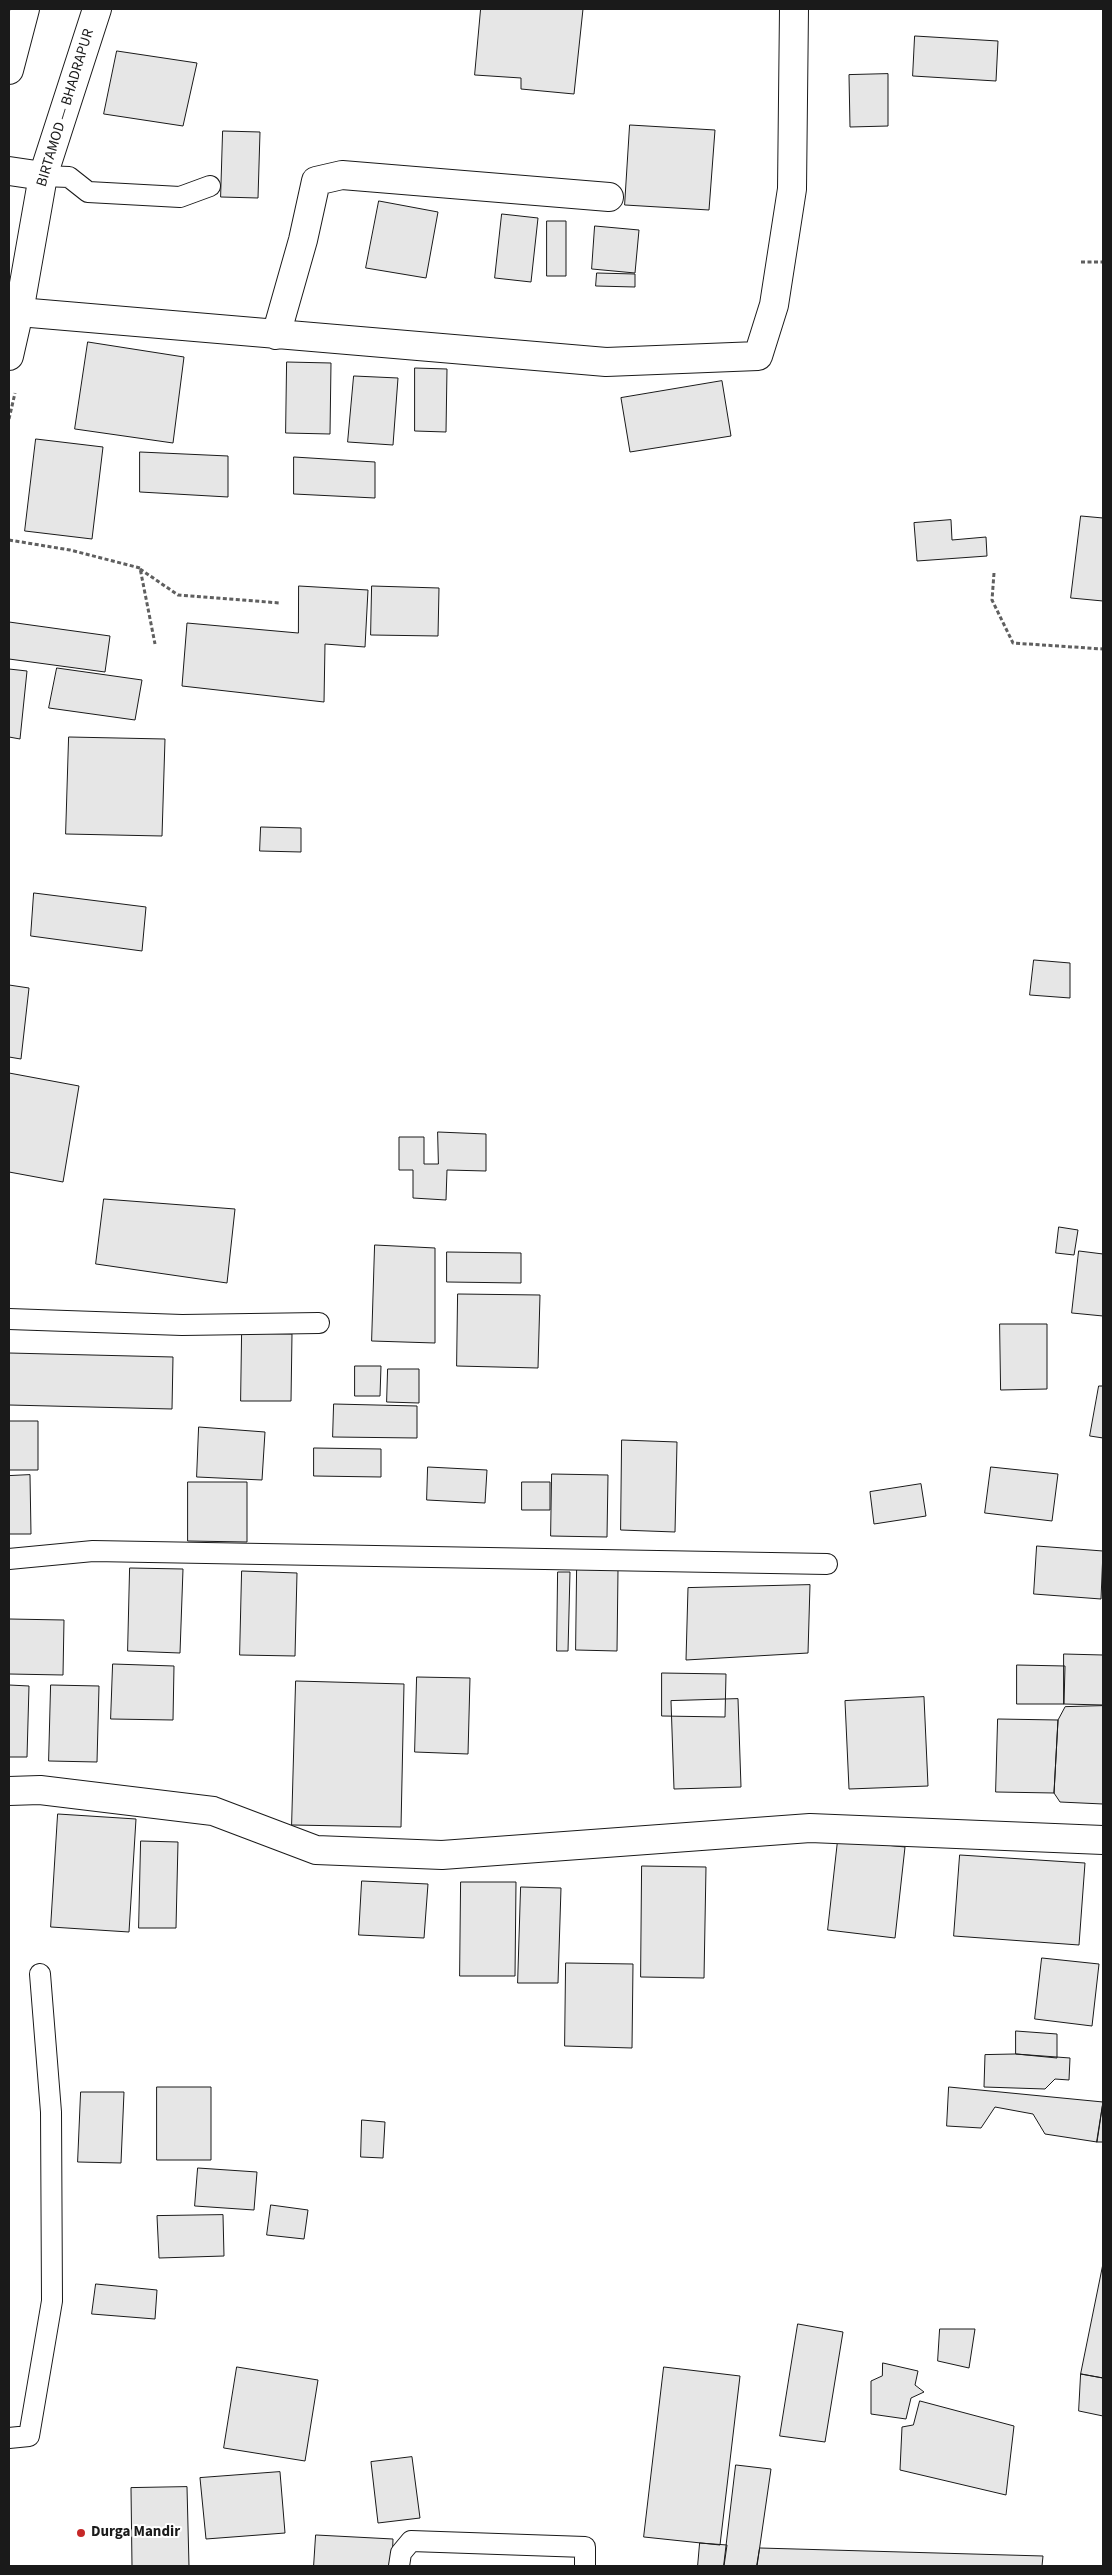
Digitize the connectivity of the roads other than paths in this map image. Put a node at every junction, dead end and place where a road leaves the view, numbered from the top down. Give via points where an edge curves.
1 (25, 9) edge
2 (97, 9) edge
3 (794, 9) edge
4 (9, 70) edge
5 (9, 171) edge
6 (43, 176) junction
7 (210, 186) dead end
8 (609, 197) dead end
9 (19, 312) junction
10 (276, 335) junction
11 (9, 356) edge
12 (9, 1319) edge
13 (320, 1323) dead end
14 (9, 1559) edge
15 (827, 1564) dead end
16 (9, 1791) edge
17 (1103, 1840) edge
18 (40, 1974) dead end
19 (9, 2438) edge
20 (399, 2566) edge
21 (585, 2566) edge

1 - 4 street
2 - 6 street, BIRTAMOD — BHADRAPUR
3 - 10 street via 792,190 774,306 758,356 606,362
5 - 6 street
6 - 7 lane via 69,177 88,192 180,197
6 - 9 street, BIRTAMOD — BHADRAPUR
8 - 10 street via 342,175 316,181
9 - 10 street
9 - 11 street, BIRTAMOD — BHADRAPUR
12 - 13 lane via 182,1325
14 - 15 lane via 93,1551
16 - 17 street via 40,1790 213,1811 326,1851 442,1855 810,1828
18 - 19 lane via 51,2112 52,2301 29,2436
20 - 21 lane via 400,2553 411,2541 584,2547

